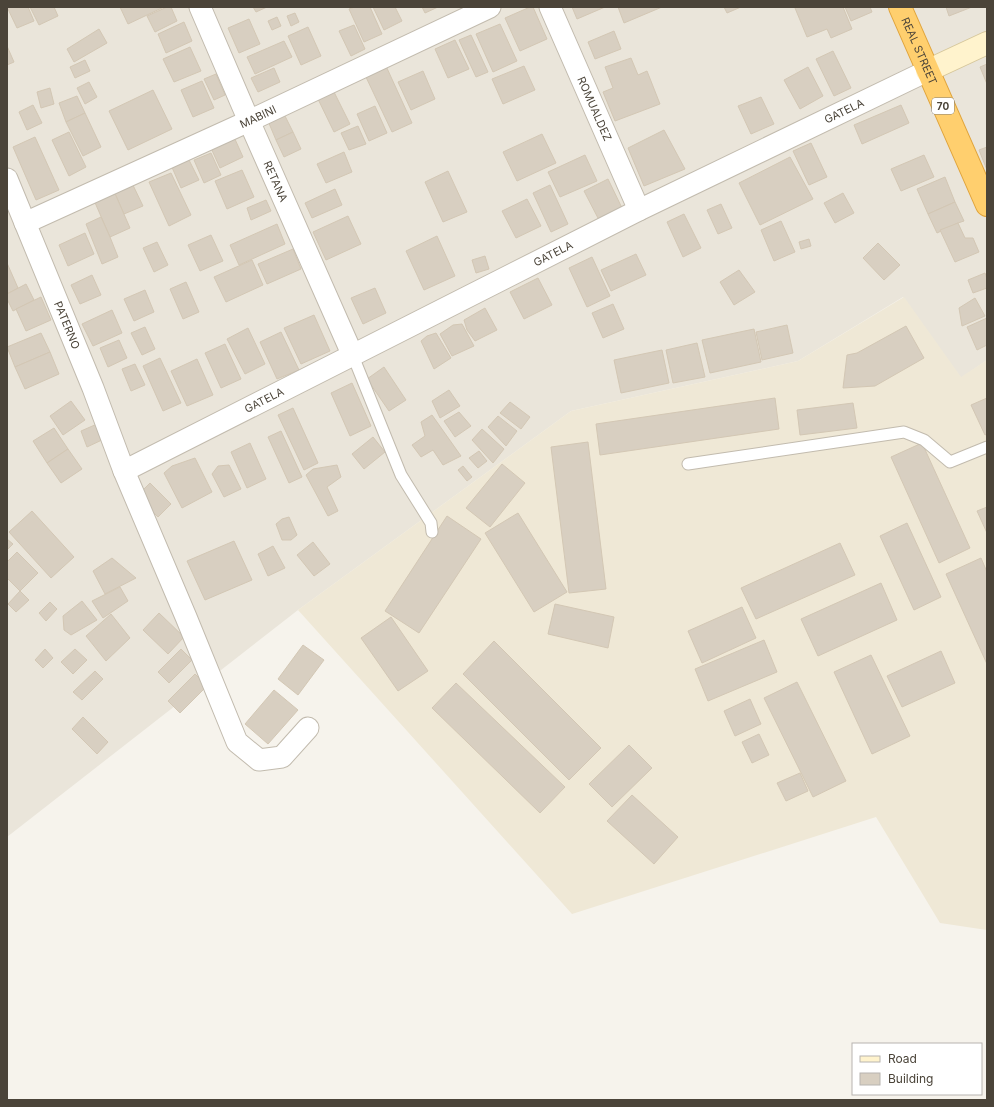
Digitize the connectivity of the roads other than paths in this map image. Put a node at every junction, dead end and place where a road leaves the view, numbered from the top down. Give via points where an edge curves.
1 (200, 7) edge
2 (490, 7) edge
3 (550, 7) edge
4 (900, 7) edge
5 (987, 43) edge
6 (927, 71) junction
7 (249, 121) junction
8 (7, 180) edge
9 (987, 205) edge
10 (639, 210) junction
11 (24, 223) junction
12 (353, 356) junction
13 (987, 447) edge
14 (688, 464) dead end
15 (124, 471) junction
16 (432, 532) dead end
17 (308, 728) dead end

1 - 7 street, RETANA
2 - 7 street, MABINI
3 - 10 street, ROMUALDEZ
4 - 6 highway, REAL STREET / 70
5 - 6 street, GATELA
6 - 9 highway, REAL STREET / 70
6 - 10 street, GATELA
7 - 11 street, MABINI
7 - 12 street, RETANA
8 - 11 street, PATERNO
10 - 12 street, GATELA
11 - 15 street, PATERNO via 93,388
12 - 15 street, GATELA
12 - 16 lane via 401,475 431,523
13 - 14 lane via 950,462 924,440 904,432
15 - 17 street, PATERNO via 237,742 259,760 282,757

